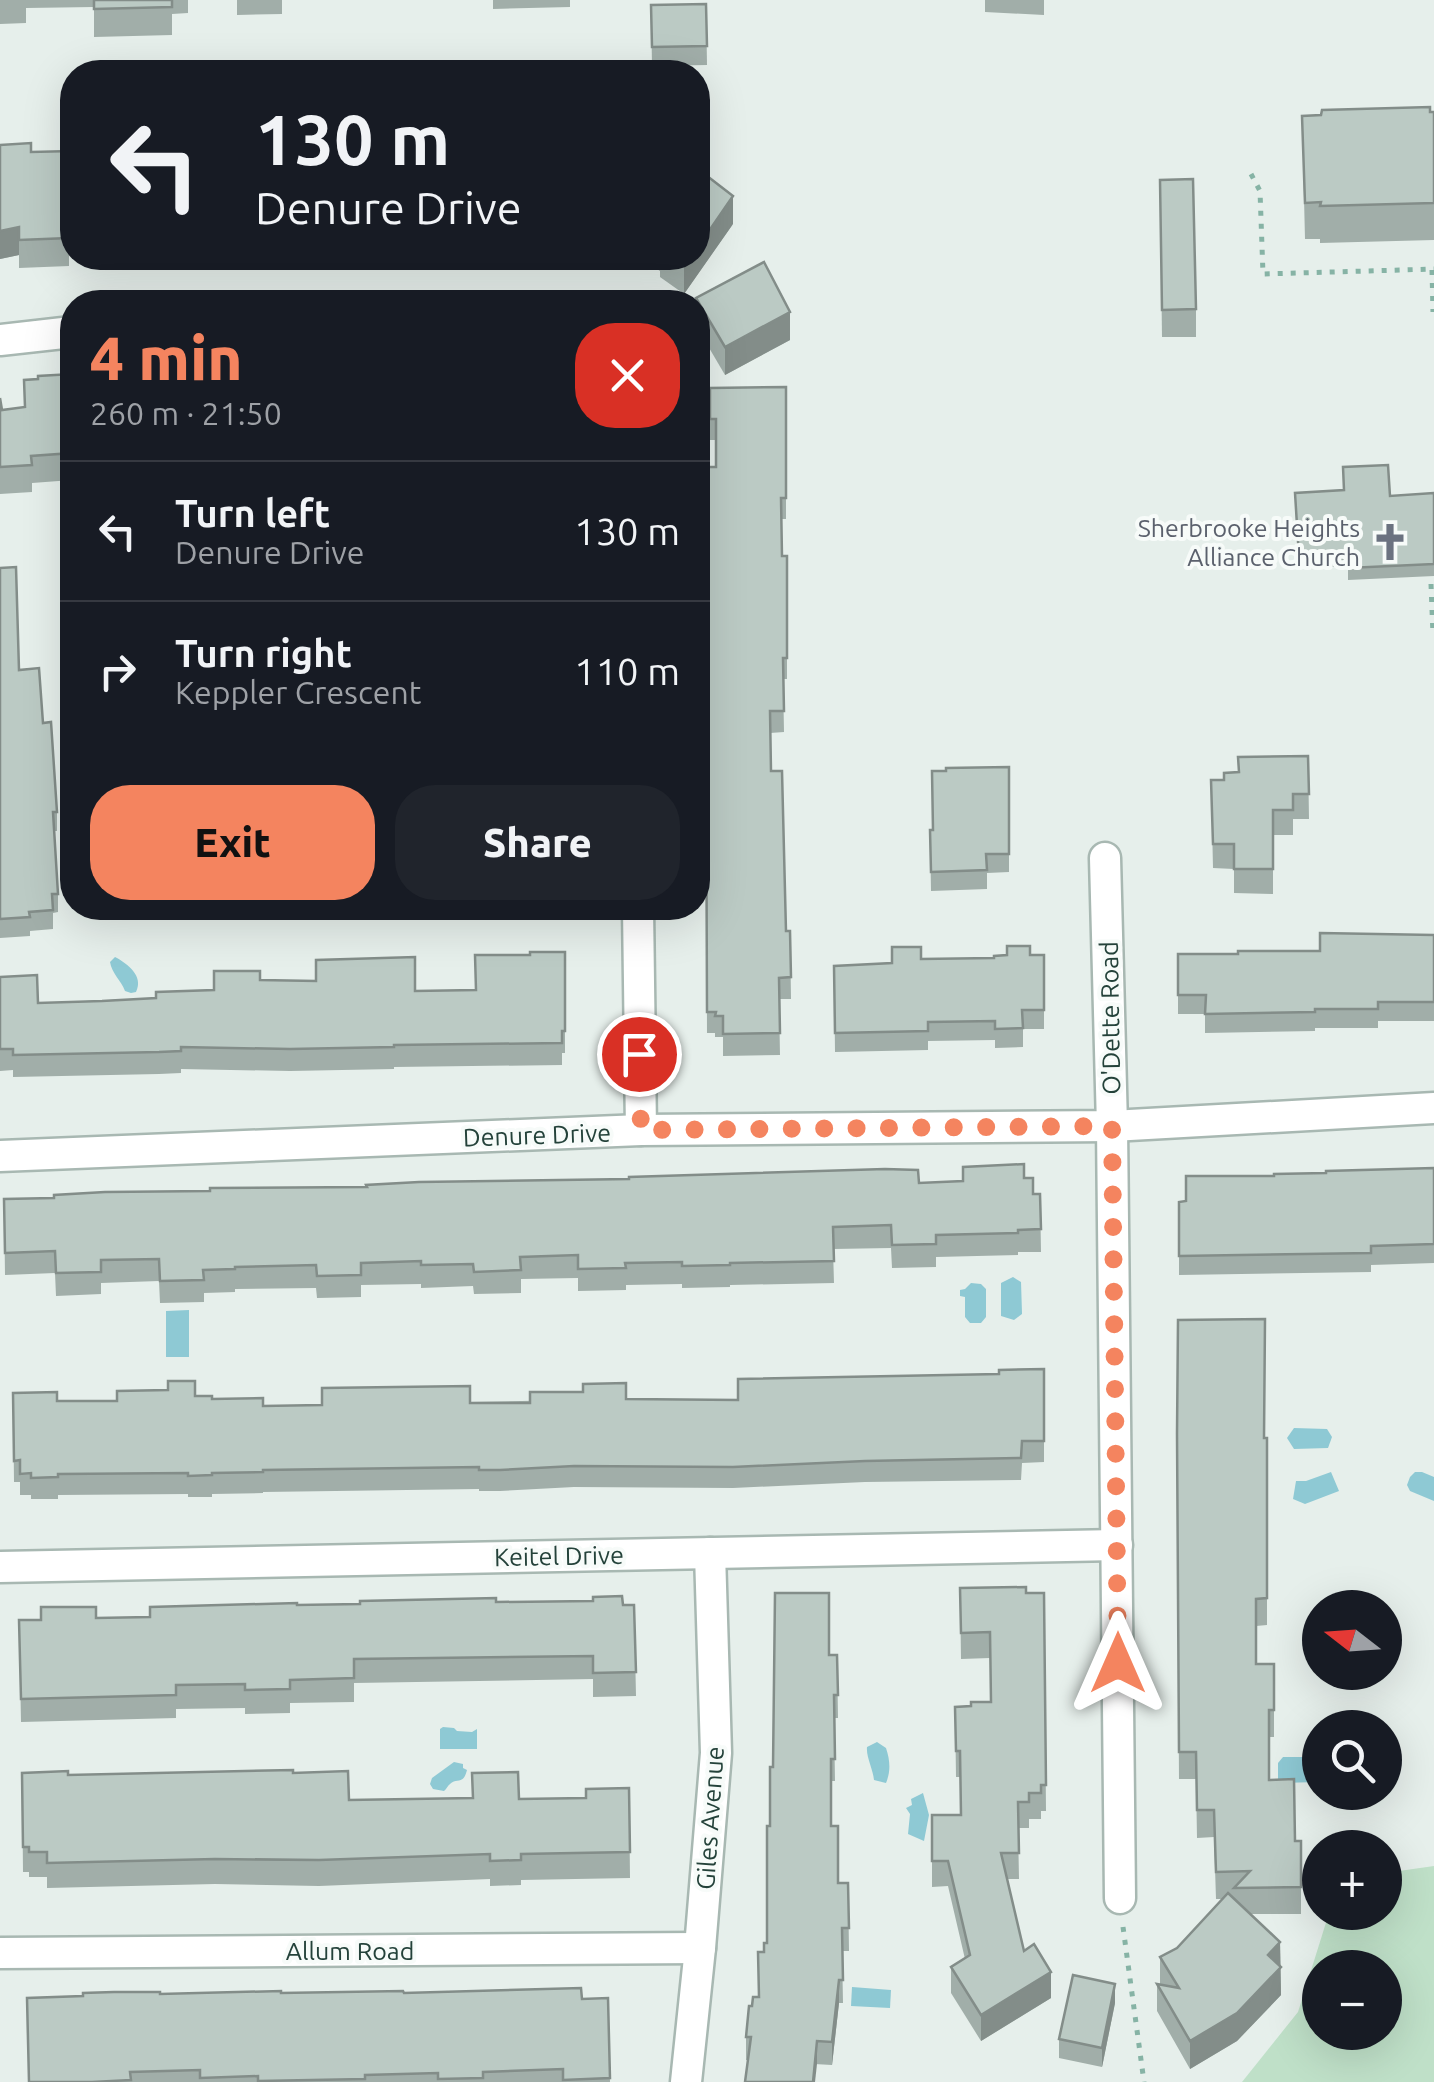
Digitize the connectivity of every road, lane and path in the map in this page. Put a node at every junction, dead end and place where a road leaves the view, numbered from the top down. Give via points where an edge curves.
1 (1250, 174) dead end
2 (1433, 269) edge
3 (1432, 312) edge
4 (60, 333) edge
5 (0, 340) edge
6 (1431, 584) dead end
7 (1434, 635) edge
8 (1106, 858) dead end
9 (638, 920) edge
10 (1434, 1108) edge
11 (1112, 1126) junction
12 (641, 1130) junction
13 (0, 1156) edge
14 (1117, 1545) junction
15 (710, 1553) junction
16 (0, 1567) edge
17 (1120, 1898) joint
18 (700, 1948) junction
19 (0, 1953) edge
20 (686, 2082) edge
21 (1144, 2082) edge

1 - 2 path via 1260,191 1263,274
2 - 3 path
4 - 5 street
6 - 7 path
8 - 11 street, O'Dette Road
9 - 12 street
10 - 11 street, Denure Drive
11 - 12 street, Denure Drive
11 - 14 street, O'Dette Road
12 - 13 street, Denure Drive
14 - 15 street, Keitel Drive
14 - 17 street, O'Dette Road
15 - 16 street, Keitel Drive
15 - 18 street, Giles Avenue via 716,1753
17 - 21 path
18 - 19 street, Allum Road
18 - 20 street, Giles Avenue

